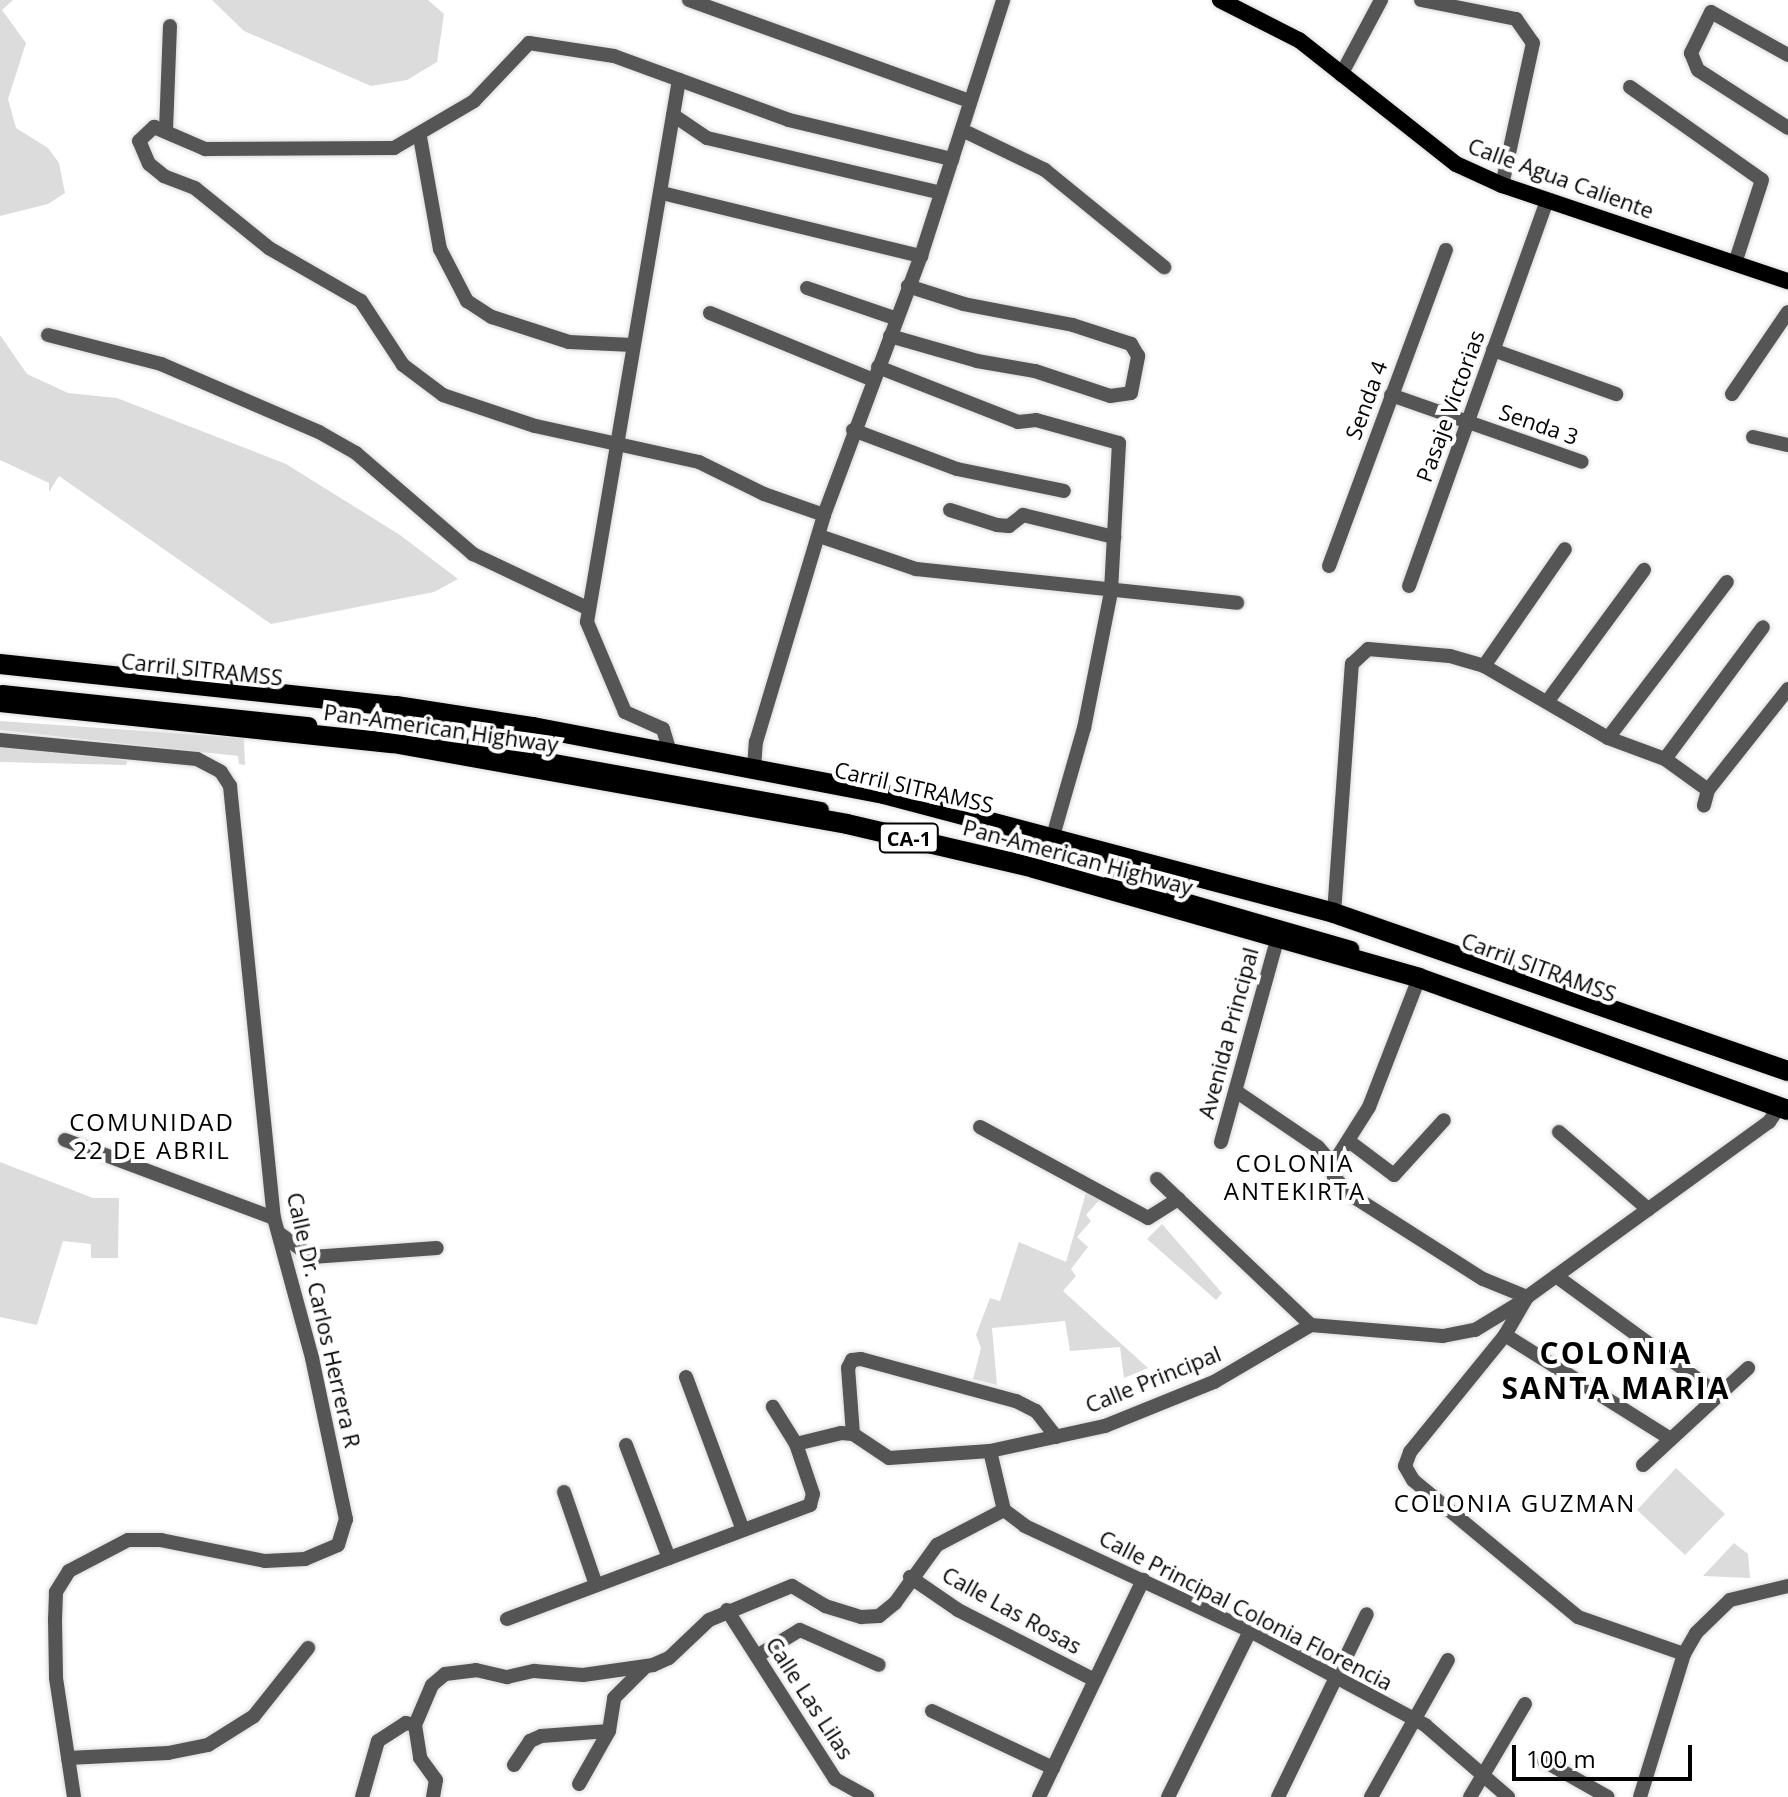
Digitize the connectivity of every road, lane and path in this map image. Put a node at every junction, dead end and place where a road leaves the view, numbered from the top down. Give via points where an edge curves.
1 (689, 0) edge
2 (1003, 0) edge
3 (1381, 0) edge
4 (1421, 0) edge
5 (1223, 1) edge
6 (170, 26) dead end
7 (1788, 55) edge
8 (1341, 75) junction
9 (679, 80) junction
10 (1630, 87) dead end
11 (969, 101) junction
12 (673, 115) junction
13 (1788, 128) edge
14 (166, 130) junction
15 (962, 130) junction
16 (420, 137) junction
17 (952, 159) junction
18 (1502, 185) junction
19 (662, 193) junction
20 (941, 193) junction
21 (1547, 200) junction
22 (1446, 250) dead end
23 (921, 256) junction
24 (1735, 263) junction
25 (1164, 267) dead end
26 (1788, 281) edge
27 (908, 286) junction
28 (807, 288) dead end
29 (1788, 312) edge
30 (710, 313) dead end
31 (897, 319) junction
32 (48, 335) dead end
33 (890, 336) junction
34 (632, 345) junction
35 (1493, 350) junction
36 (875, 373) junction
37 (1616, 394) dead end
38 (1732, 394) dead end
39 (1391, 395) junction
40 (1468, 422) junction
41 (853, 430) junction
42 (1753, 437) dead end
43 (1788, 445) edge
44 (616, 447) junction
45 (1582, 462) dead end
46 (1064, 491) dead end
47 (950, 510) dead end
48 (824, 515) junction
49 (819, 536) junction
50 (1114, 537) junction
51 (1565, 549) dead end
52 (1329, 566) dead end
53 (1644, 570) dead end
54 (1727, 582) dead end
55 (1409, 586) dead end
56 (1111, 592) junction
57 (1237, 603) dead end
58 (587, 608) junction
59 (1763, 627) dead end
60 (0, 664) edge
61 (1484, 666) junction
62 (0, 671) edge
63 (1788, 689) edge
64 (0, 693) edge
65 (213, 693) junction
66 (279, 700) junction
67 (0, 702) edge
68 (1547, 702) junction
69 (210, 713) junction
70 (277, 721) junction
71 (1608, 738) junction
72 (0, 740) edge
73 (670, 752) junction
74 (1665, 759) junction
75 (754, 768) junction
76 (1708, 790) junction
77 (1704, 805) dead end
78 (1053, 836) junction
79 (1334, 913) junction
80 (1278, 936) junction
81 (1419, 978) junction
82 (1788, 1071) edge
83 (1788, 1080) edge
84 (1237, 1092) junction
85 (1785, 1106) edge
86 (1444, 1120) dead end
87 (980, 1127) dead end
88 (1559, 1132) dead end
89 (65, 1140) dead end
90 (1221, 1142) dead end
91 (1350, 1142) junction
92 (1333, 1164) junction
93 (1157, 1179) dead end
94 (1179, 1199) junction
95 (1648, 1209) junction
96 (276, 1224) junction
97 (437, 1248) dead end
98 (1556, 1276) junction
99 (1523, 1300) junction
100 (1311, 1325) junction
101 (1505, 1335) junction
102 (1748, 1368) dead end
103 (686, 1377) dead end
104 (1718, 1394) junction
105 (773, 1407) dead end
106 (853, 1434) junction
107 (1056, 1437) junction
108 (1669, 1438) junction
109 (796, 1444) junction
110 (626, 1445) dead end
111 (990, 1451) junction
112 (1643, 1465) dead end
113 (564, 1492) dead end
114 (1004, 1510) junction
115 (743, 1530) junction
116 (669, 1558) junction
117 (910, 1577) junction
118 (1143, 1580) junction
119 (596, 1585) junction
120 (1788, 1586) edge
121 (727, 1610) junction
122 (1367, 1614) dead end
123 (507, 1619) dead end
124 (1250, 1631) junction
125 (308, 1648) dead end
126 (1684, 1654) junction
127 (757, 1656) junction
128 (1448, 1660) dead end
129 (879, 1665) dead end
130 (646, 1666) junction
131 (1336, 1678) junction
132 (1095, 1680) junction
133 (1525, 1704) dead end
134 (932, 1711) dead end
135 (1412, 1719) junction
136 (415, 1725) junction
137 (609, 1731) junction
138 (68, 1758) junction
139 (1544, 1761) dead end
140 (514, 1765) dead end
141 (1053, 1768) junction
142 (1485, 1775) junction
143 (579, 1784) dead end
144 (74, 1797) edge
145 (362, 1797) edge
146 (433, 1797) edge
147 (867, 1797) edge
148 (1039, 1797) edge
149 (1168, 1797) edge
150 (1278, 1797) edge
151 (1371, 1797) edge
152 (1470, 1797) edge
153 (1508, 1797) edge
154 (1608, 1797) edge
155 (1640, 1797) edge

1 - 11 street
2 - 11 street
3 - 8 street
4 - 18 street via 1516,19 1533,43
5 - 8 main road, Calle Agua Caliente via 1278,27
6 - 14 street
7 - 13 street via 1711,12 1692,44 1692,62
8 - 18 main road, Calle Agua Caliente via 1442,155
9 - 12 street
9 - 16 street via 614,56 529,43 474,101
9 - 17 street via 789,120
10 - 24 street via 1762,180
11 - 15 street
12 - 19 street
12 - 20 street via 707,138
14 - 16 street via 205,149 394,148
14 - 44 street via 154,127 144,133 141,153 149,164 195,188 269,248 361,301 419,380 475,409
15 - 17 street
15 - 25 street via 1036,164
16 - 34 street via 440,249 467,301 492,317 569,342
17 - 20 street
18 - 21 main road, Calle Agua Caliente
19 - 23 street
19 - 34 street
20 - 23 street
21 - 24 main road, Calle Agua Caliente
21 - 35 street, Pasaje Victorias
22 - 39 street, Senda 4
23 - 27 street
24 - 26 main road, Calle Agua Caliente
27 - 31 street
27 - 33 street via 1131,344 1138,356 1131,393 1110,396 1035,371
28 - 31 street
29 - 38 street
30 - 36 street
31 - 33 street
32 - 58 street via 161,364 319,432 356,453 473,554
33 - 36 street
34 - 44 street
35 - 37 street
35 - 40 street, Pasaje Victorias
36 - 41 street
36 - 50 street via 1018,422 1036,420 1117,440
39 - 40 street, Senda 3
39 - 52 street, Senda 4
40 - 45 street, Senda 3
40 - 55 street, Pasaje Victorias
41 - 46 street via 957,469
41 - 48 street
42 - 43 street
44 - 48 street via 699,462 764,494
44 - 58 street
47 - 50 street via 997,525 1009,526 1023,515
48 - 49 street
49 - 56 street via 916,569
49 - 75 street via 784,641
50 - 56 street
51 - 61 street
53 - 68 street
54 - 71 street
56 - 57 street
56 - 78 street via 1084,728
58 - 73 street via 587,622 625,712 663,729
59 - 74 street
60 - 73 highway, Pan-American Highway / CA-1 via 396,706
61 - 68 street
61 - 79 street via 1408,650 1368,649 1356,655
62 - 65 main road, Carril SITRAMSS
63 - 76 street
64 - 69 main road, Carril SITRAMSS
65 - 66 main road, Carril SITRAMSS
65 - 69 main road via 220,704
66 - 70 main road via 268,709
66 - 83 main road, Carril SITRAMSS via 502,730 748,773 1022,834 1412,946
67 - 80 highway, Pan-American Highway / CA-1 via 393,743 729,799 1018,864
68 - 71 street
69 - 70 main road, Carril SITRAMSS
70 - 85 main road, Carril SITRAMSS via 655,777 1052,864 1351,949
71 - 74 street
72 - 96 street, Calle Dr. Carlos Herrera R via 197,759 221,772 230,786
73 - 75 highway, Pan-American Highway / CA-1
74 - 76 street
75 - 78 highway, Pan-American Highway / CA-1
76 - 77 street
78 - 79 highway, Pan-American Highway / CA-1
79 - 82 highway, Pan-American Highway / CA-1
80 - 81 highway, Pan-American Highway / CA-1
80 - 84 street, Avenida Principal
81 - 85 highway, Pan-American Highway / CA-1
81 - 91 street
84 - 90 street, Avenida Principal
84 - 92 street via 1318,1147
85 - 95 street
86 - 91 street via 1394,1175
87 - 94 street via 1148,1218
88 - 95 street
89 - 96 street
91 - 92 street
92 - 99 street via 1334,1177 1351,1195
93 - 94 street
94 - 100 street
95 - 98 street
96 - 97 street via 293,1248 312,1257
96 - 138 street, Calle Dr. Carlos Herrera R via 312,1358 346,1519 344,1533 338,1545 294,1561 265,1561 161,1540 128,1540 107,1546 69,1571 56,1592 55,1619 56,1678
98 - 99 street
98 - 104 street
99 - 100 street via 1475,1330 1443,1336
99 - 101 street
100 - 107 street, Calle Principal via 1214,1382 1105,1426
101 - 108 street
101 - 126 street via 1410,1452 1405,1466 1413,1480 1578,1617
102 - 104 street
103 - 115 street
104 - 108 street
105 - 109 street
106 - 107 street via 848,1368 852,1360 861,1359 1016,1401 1036,1411
106 - 109 street
106 - 111 street, Calle Principal via 889,1458
107 - 111 street, Calle Principal
108 - 112 street
109 - 115 street via 813,1494 810,1505
110 - 116 street
111 - 114 street
113 - 119 street
114 - 117 street via 937,1545
114 - 118 street, Calle Principal Colonia Florencia via 1025,1526
115 - 116 street
116 - 119 street
117 - 121 street via 895,1603 879,1616 861,1617 825,1606 792,1586
117 - 132 street, Calle Las Rosas via 958,1610
118 - 124 street, Calle Principal Colonia Florencia
118 - 132 street
119 - 123 street
120 - 126 street via 1730,1600 1696,1633
121 - 127 street, Calle Las Lilas
121 - 130 street via 669,1658
122 - 131 street
124 - 131 street, Calle Principal Colonia Florencia
124 - 149 street
125 - 138 street via 254,1716 208,1745 168,1753
126 - 155 street
127 - 129 street via 800,1630
127 - 147 street, Calle Las Lilas via 835,1779
128 - 135 street
130 - 136 street via 583,1675 534,1671 507,1677 476,1670 445,1674 432,1685
130 - 137 street via 614,1698
131 - 135 street, Calle Principal Colonia Florencia
131 - 150 street
132 - 141 street
133 - 142 street
134 - 141 street
135 - 142 street, Calle Principal Colonia Florencia
135 - 151 street
136 - 145 street via 406,1723 378,1741
136 - 146 street via 420,1758 436,1780
137 - 140 street via 541,1736 530,1741
137 - 143 street
138 - 144 street, Calle Dr. Carlos Herrera R
139 - 154 street
141 - 148 street
142 - 152 street
142 - 153 street, Calle Principal Colonia Florencia

